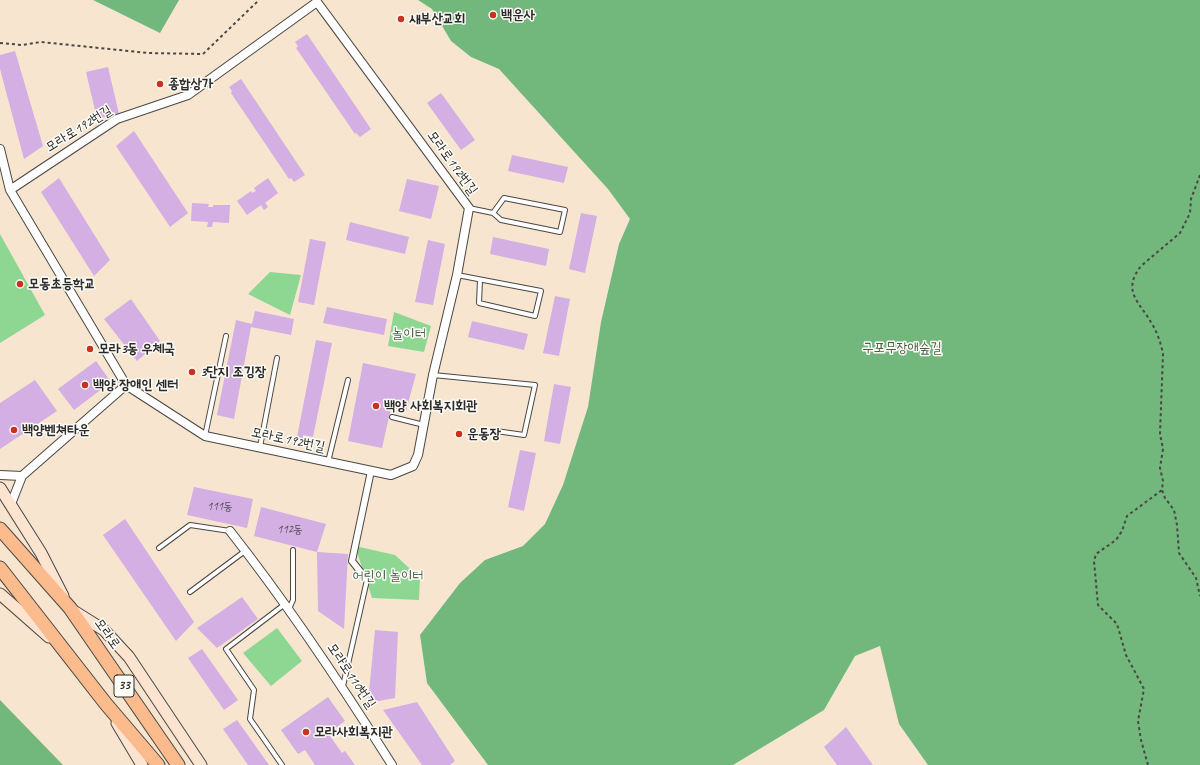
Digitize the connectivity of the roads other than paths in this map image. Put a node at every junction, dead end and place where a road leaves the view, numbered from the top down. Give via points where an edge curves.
1 (0, 149) edge
2 (10, 190) junction
3 (469, 208) junction
4 (493, 214) junction
5 (457, 275) junction
6 (480, 280) junction
7 (226, 336) dead end
8 (277, 358) dead end
9 (433, 375) junction
10 (348, 380) dead end
11 (126, 385) junction
12 (392, 417) dead end
13 (424, 425) junction
14 (496, 431) dead end
15 (205, 436) junction
16 (260, 448) junction
17 (328, 462) junction
18 (371, 471) junction
19 (0, 475) edge
20 (22, 476) junction
21 (0, 488) edge
22 (11, 504) junction
23 (0, 529) edge
24 (230, 531) joint
25 (159, 548) dead end
26 (245, 550) junction
27 (293, 550) dead end
28 (0, 568) edge
29 (366, 580) joint
30 (190, 592) dead end
31 (0, 594) edge
32 (287, 606) junction
33 (70, 608) junction
34 (69, 655) junction
35 (343, 686) junction
36 (106, 704) junction
37 (142, 765) edge
38 (158, 765) edge
39 (178, 765) edge
40 (201, 765) edge
41 (282, 765) edge
42 (392, 765) edge

1 - 2 street, 모라로192번길
2 - 3 street, 모라로192번길 via 117,119 188,95 317,2
2 - 11 street, 모라로192번길
3 - 4 lane
3 - 5 street, 모라로192번길
4 - 4 lane via 504,198 565,210 560,232 502,220
5 - 6 lane
5 - 9 street, 모라로192번길
6 - 6 lane via 541,291 535,316 479,303
7 - 15 lane
8 - 16 lane
9 - 13 street, 모라로192번길
9 - 14 lane via 535,385 524,435
10 - 17 lane
11 - 15 street, 모라로192번길
11 - 20 street
12 - 13 lane
13 - 18 street, 모라로192번길 via 413,466 391,475
15 - 16 street, 모라로192번길
16 - 17 street, 모라로192번길
17 - 18 street, 모라로192번길
18 - 29 street via 352,561
19 - 20 street
20 - 22 street
21 - 22 main road
22 - 33 main road
23 - 33 highway, 모라로 / 33
24 - 25 lane via 190,525
24 - 26 street, 모라로110번길
26 - 30 lane
26 - 32 street, 모라로110번길
27 - 32 lane via 293,600
28 - 34 highway, 33
29 - 35 lane
31 - 34 main road
32 - 35 street, 모라로110번길
32 - 41 lane via 226,649 254,690 250,719
33 - 39 highway, 모라로 / 33
33 - 40 main road via 104,630 129,657
34 - 36 highway, 33
35 - 42 street, 모라로110번길
36 - 37 main road
36 - 38 highway, 33

